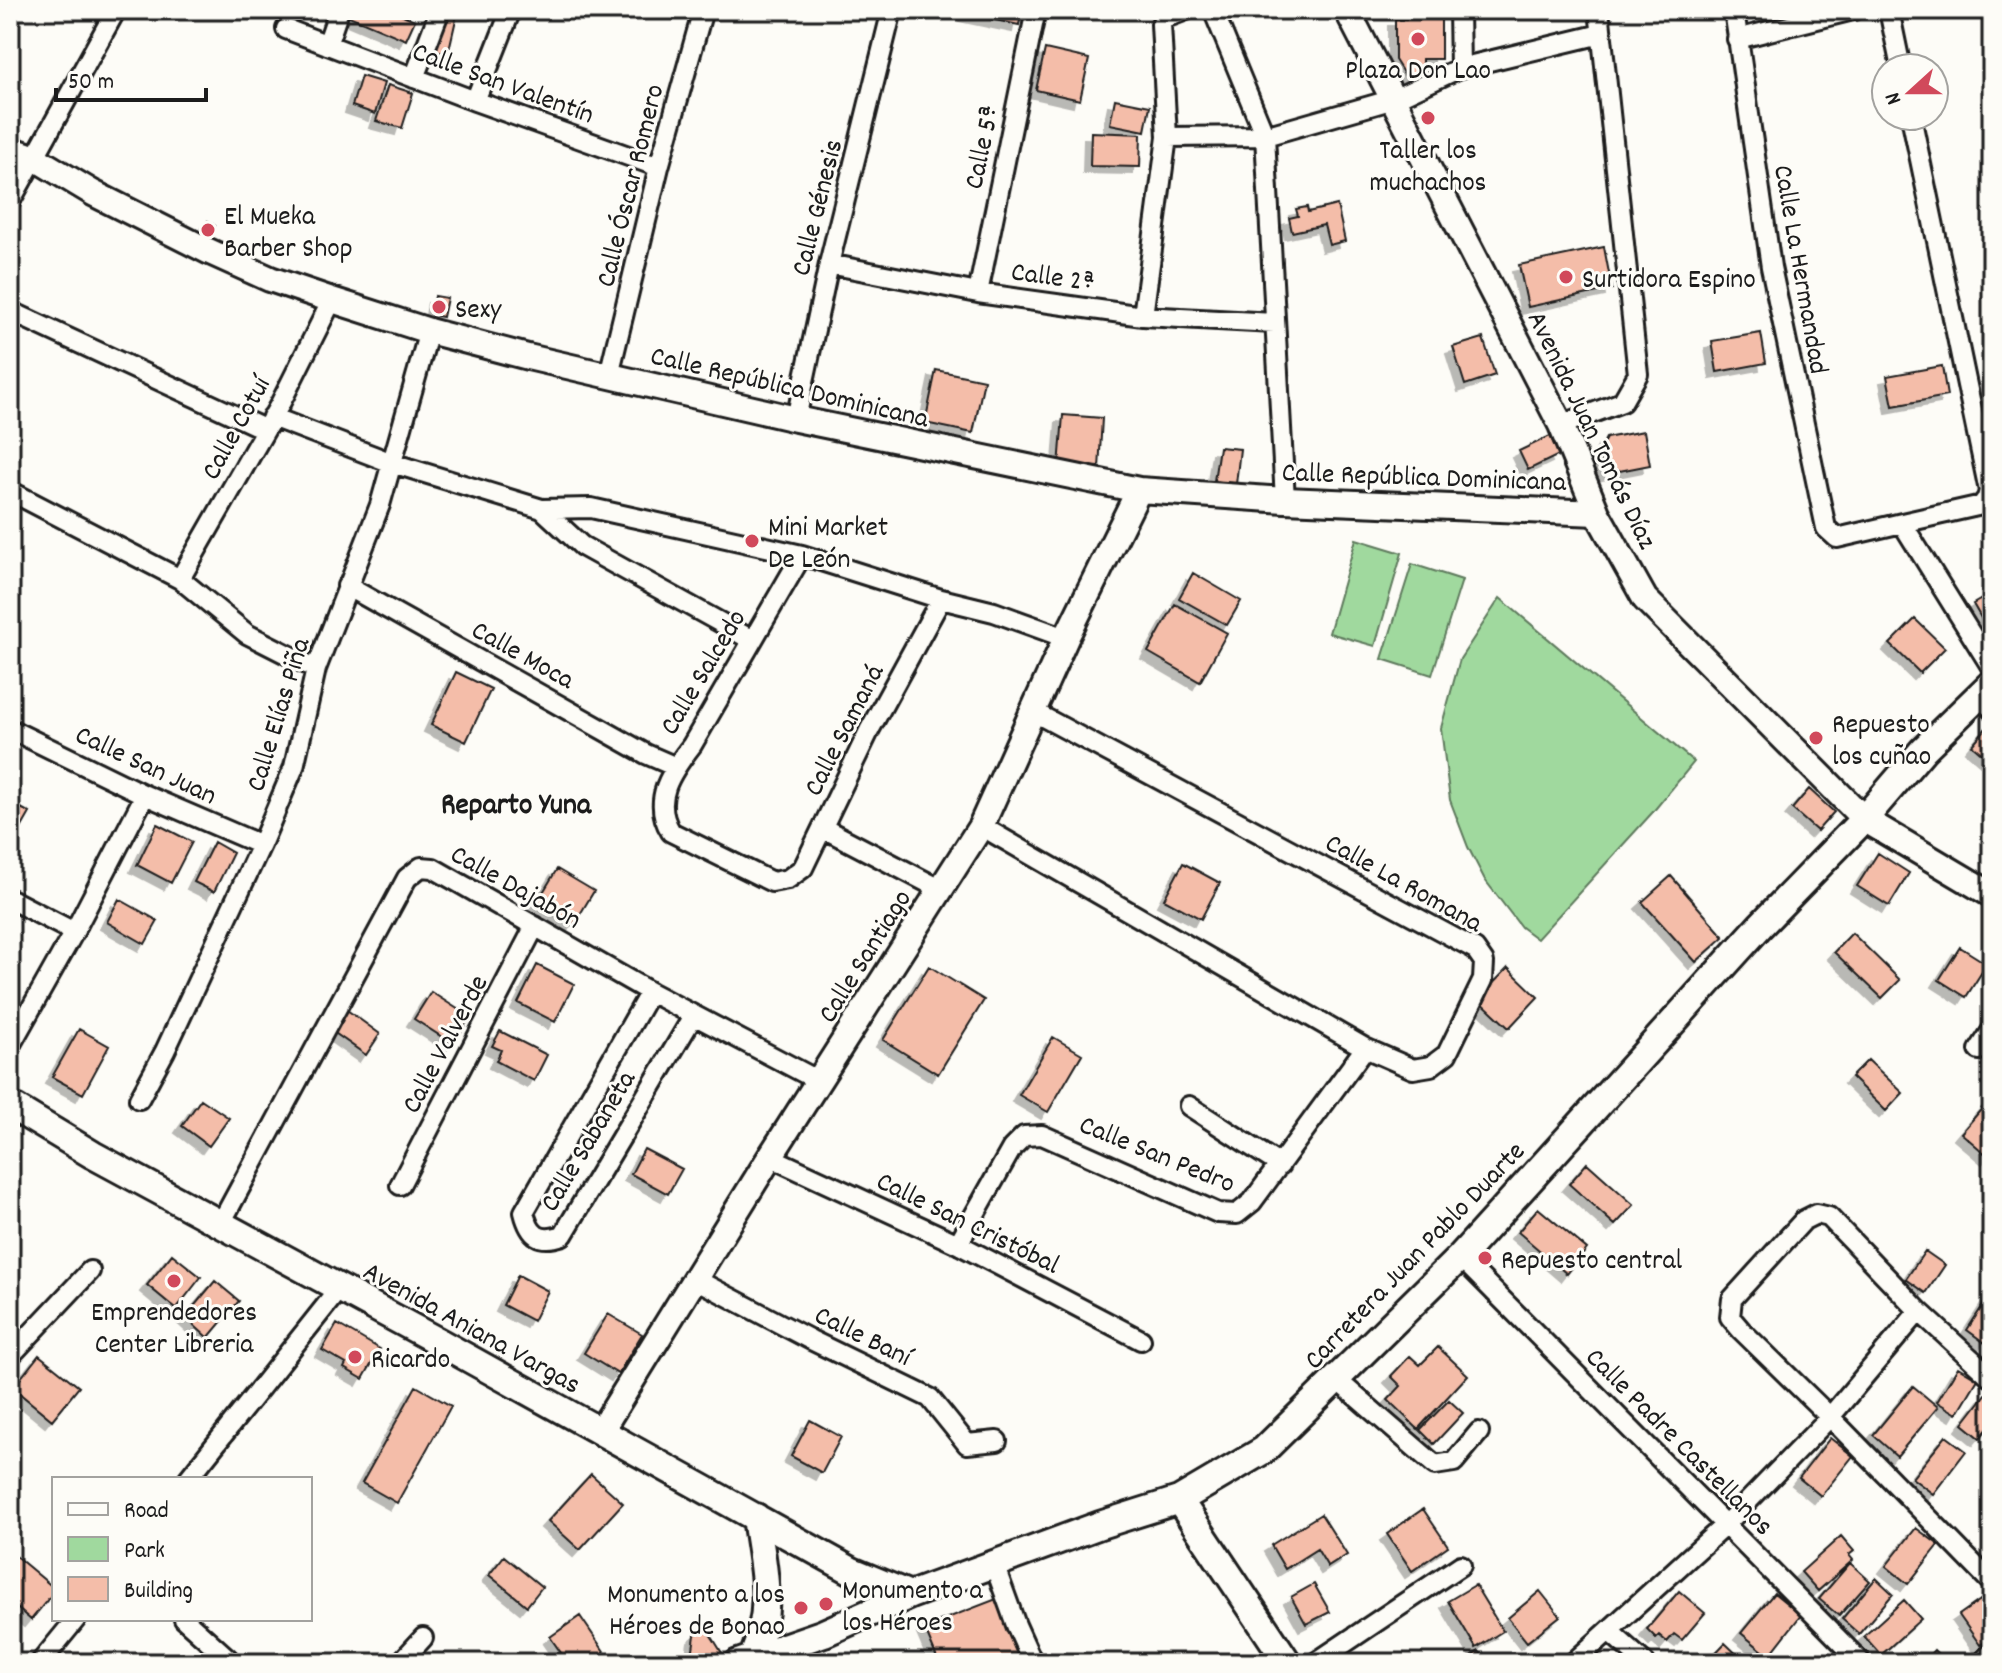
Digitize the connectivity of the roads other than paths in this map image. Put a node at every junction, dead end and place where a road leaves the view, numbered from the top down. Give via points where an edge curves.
1 (116, 10) edge
2 (339, 10) edge
3 (440, 10) edge
4 (511, 10) edge
5 (703, 10) edge
6 (892, 10) edge
7 (1036, 10) edge
8 (1186, 10) edge
9 (1213, 10) edge
10 (1347, 10) edge
11 (1459, 10) edge
12 (1599, 10) edge
13 (1734, 10) edge
14 (1853, 10) edge
15 (1889, 10) edge
16 (286, 29) dead end
17 (1601, 34) junction
18 (1737, 39) junction
19 (327, 45) junction
20 (1898, 52) edge
21 (1460, 68) junction
22 (414, 78) junction
23 (1394, 99) junction
24 (475, 101) junction
25 (1914, 132) edge
26 (1265, 136) junction
27 (1167, 137) junction
28 (22, 153) edge
29 (659, 167) junction
30 (10, 202) edge
31 (829, 264) junction
32 (978, 293) junction
33 (332, 300) junction
34 (10, 311) edge
35 (1143, 316) junction
36 (1274, 323) junction
37 (429, 331) junction
38 (609, 375) junction
39 (796, 419) junction
40 (268, 423) junction
41 (1561, 425) junction
42 (392, 463) junction
43 (1139, 490) junction
44 (10, 491) edge
45 (1285, 500) junction
46 (542, 509) junction
47 (1597, 513) junction
48 (1902, 523) junction
49 (802, 555) junction
50 (180, 579) junction
51 (347, 586) junction
52 (941, 599) junction
53 (1066, 638) junction
54 (752, 640) junction
55 (1992, 668) edge
56 (316, 669) junction
57 (1986, 699) edge
58 (1032, 711) junction
59 (10, 729) edge
60 (676, 767) junction
61 (145, 795) junction
62 (1864, 819) junction
63 (981, 826) junction
64 (823, 828) junction
65 (261, 845) junction
66 (788, 879) joint
67 (940, 889) junction
68 (1992, 895) edge
69 (10, 899) edge
70 (535, 926) junction
71 (74, 932) junction
72 (650, 992) junction
73 (694, 1015) junction
74 (1992, 1030) edge
75 (10, 1046) edge
76 (1365, 1048) junction
77 (1979, 1050) dead end
78 (819, 1081) junction
79 (139, 1099) dead end
80 (10, 1105) edge
81 (1189, 1106) dead end
82 (770, 1157) junction
83 (1280, 1165) junction
84 (400, 1185) dead end
85 (221, 1223) junction
86 (958, 1244) junction
87 (1460, 1257) junction
88 (90, 1271) dead end
89 (695, 1279) junction
90 (339, 1289) junction
91 (1919, 1311) junction
92 (1141, 1340) dead end
93 (10, 1356) edge
94 (1992, 1378) edge
95 (1337, 1380) junction
96 (1830, 1417) junction
97 (600, 1432) junction
98 (1479, 1432) dead end
99 (997, 1441) dead end
100 (190, 1477) edge
101 (1179, 1500) junction
102 (756, 1517) junction
103 (1725, 1525) junction
104 (994, 1564) junction
105 (1461, 1565) dead end
106 (1992, 1583) edge
107 (910, 1595) junction
108 (74, 1621) edge
109 (186, 1621) edge
110 (1610, 1632) junction
111 (423, 1638) dead end
112 (1992, 1652) edge
113 (745, 1660) edge
114 (40, 1663) edge
115 (233, 1663) edge
116 (400, 1663) edge
117 (1033, 1663) edge
118 (1288, 1663) edge
119 (1315, 1663) edge
120 (1573, 1663) edge
121 (1645, 1663) edge
122 (1862, 1663) edge
123 (1981, 1663) edge

1 - 28 street
2 - 19 street
3 - 22 street
4 - 24 street
5 - 29 street, Calle Óscar Romero
6 - 31 street, Calle Génesis
7 - 32 street, Calle 5ª
8 - 27 street via 1161,24
9 - 26 street
10 - 23 street, Avenida Juan Tomás Díaz
11 - 21 street
12 - 17 street
13 - 18 street, Calle La Hermandad
14 - 18 street
15 - 20 street
16 - 19 street, Calle San Valentín
17 - 21 street
17 - 41 street via 1638,374 1622,402
18 - 48 street, Calle La Hermandad via 1771,267 1826,528 1837,538
19 - 22 street, Calle San Valentín
21 - 23 street
22 - 24 street, Calle San Valentín
23 - 26 street
23 - 41 street, Avenida Juan Tomás Díaz
24 - 29 street, Calle San Valentín
25 - 48 street via 1989,491 1982,505
26 - 27 street
26 - 36 street
27 - 35 street
28 - 30 street
28 - 33 street, Calle República Dominicana via 208,251
29 - 38 street, Calle Óscar Romero
31 - 32 street, Calle 2ª
31 - 39 street, Calle Génesis
32 - 35 street, Calle 2ª
33 - 37 street, Calle República Dominicana
33 - 40 street, Calle Cotuí
34 - 40 street
35 - 36 street, Calle 2ª
36 - 45 street
37 - 38 street, Calle República Dominicana
37 - 42 street, Calle Elías Piña
38 - 39 street, Calle República Dominicana
39 - 43 street, Calle República Dominicana
40 - 42 street
40 - 50 street, Calle Cotuí
41 - 47 street, Avenida Juan Tomás Díaz
42 - 46 street
42 - 51 street, Calle Elías Piña
43 - 45 street, Calle República Dominicana
43 - 53 street, Calle Santiago
44 - 50 street
45 - 47 street, Calle República Dominicana
46 - 49 street via 591,508
46 - 54 street via 582,546
47 - 62 street, Avenida Juan Tomás Díaz via 1645,599
48 - 55 street
49 - 52 street
49 - 54 street, Calle Salcedo
50 - 56 street via 247,634
51 - 56 street, Calle Elías Piña
51 - 60 street, Calle Moca
52 - 53 street
52 - 64 street, Calle Samaná
53 - 58 street, Calle Santiago
54 - 60 street, Calle Salcedo
56 - 65 street, Calle Elías Piña via 294,767
57 - 62 main road, Carretera Juan Pablo Duarte via 1923,750
58 - 63 street, Calle Santiago
58 - 76 street, Calle La Romana via 1475,949 1484,962 1483,980 1447,1054 1431,1066 1413,1069
59 - 61 street, Calle San Juan
60 - 66 street, Calle Salcedo via 660,805 671,832 772,882
61 - 65 street, Calle San Juan
61 - 71 street
62 - 68 street, Avenida Juan Tomás Díaz
62 - 87 main road, Carretera Juan Pablo Duarte
63 - 67 street, Calle Santiago
63 - 76 street, Calle La Romana
64 - 66 street, Calle Samaná via 803,868
64 - 67 street
65 - 79 street, Calle Elías Piña
67 - 78 street, Calle Santiago
69 - 71 street
70 - 72 street, Calle Dajabón
70 - 84 street, Calle Valverde
70 - 85 street, Calle Dajabón via 433,868 421,867 407,878
71 - 75 street
72 - 73 street, Calle Dajabón
72 - 73 street, Calle Sabaneta via 524,1212 537,1237 563,1235
73 - 78 street, Calle Dajabón
74 - 77 street
76 - 83 street, Calle San Pedro
78 - 82 street, Calle Santiago
80 - 85 main road, Avenida Aniana Vargas
81 - 83 street
82 - 86 street, Calle San Cristóbal
82 - 89 street, Calle Santiago
83 - 86 street, Calle San Pedro via 1237,1214 1218,1213 1042,1135 1024,1136
85 - 90 main road, Avenida Aniana Vargas
86 - 92 street, Calle San Cristóbal
87 - 95 main road, Carretera Juan Pablo Duarte
87 - 103 street, Calle Padre Castellanos
88 - 93 street
89 - 97 street, Calle Santiago
89 - 99 street, Calle Baní via 930,1398 967,1444
90 - 97 main road, Avenida Aniana Vargas
90 - 100 street
91 - 94 street
91 - 96 street
91 - 96 street via 1829,1217 1816,1214 1804,1220 1732,1299 1730,1317
95 - 98 street via 1435,1465 1454,1462
95 - 101 main road, Carretera Juan Pablo Duarte via 1264,1450
96 - 103 street
96 - 106 street
97 - 102 main road, Avenida Aniana Vargas
101 - 104 main road, Carretera Juan Pablo Duarte
101 - 118 main road
102 - 107 main road, Avenida Aniana Vargas via 852,1571
102 - 113 main road via 767,1605 763,1632
103 - 110 street
103 - 122 street, Calle Padre Castellanos
104 - 107 main road, Carretera Juan Pablo Duarte
104 - 117 street
105 - 119 street
107 - 113 main road, Carretera Juan Pablo Duarte
108 - 114 street
109 - 115 street
110 - 120 street
110 - 121 street
111 - 116 street
112 - 123 street

